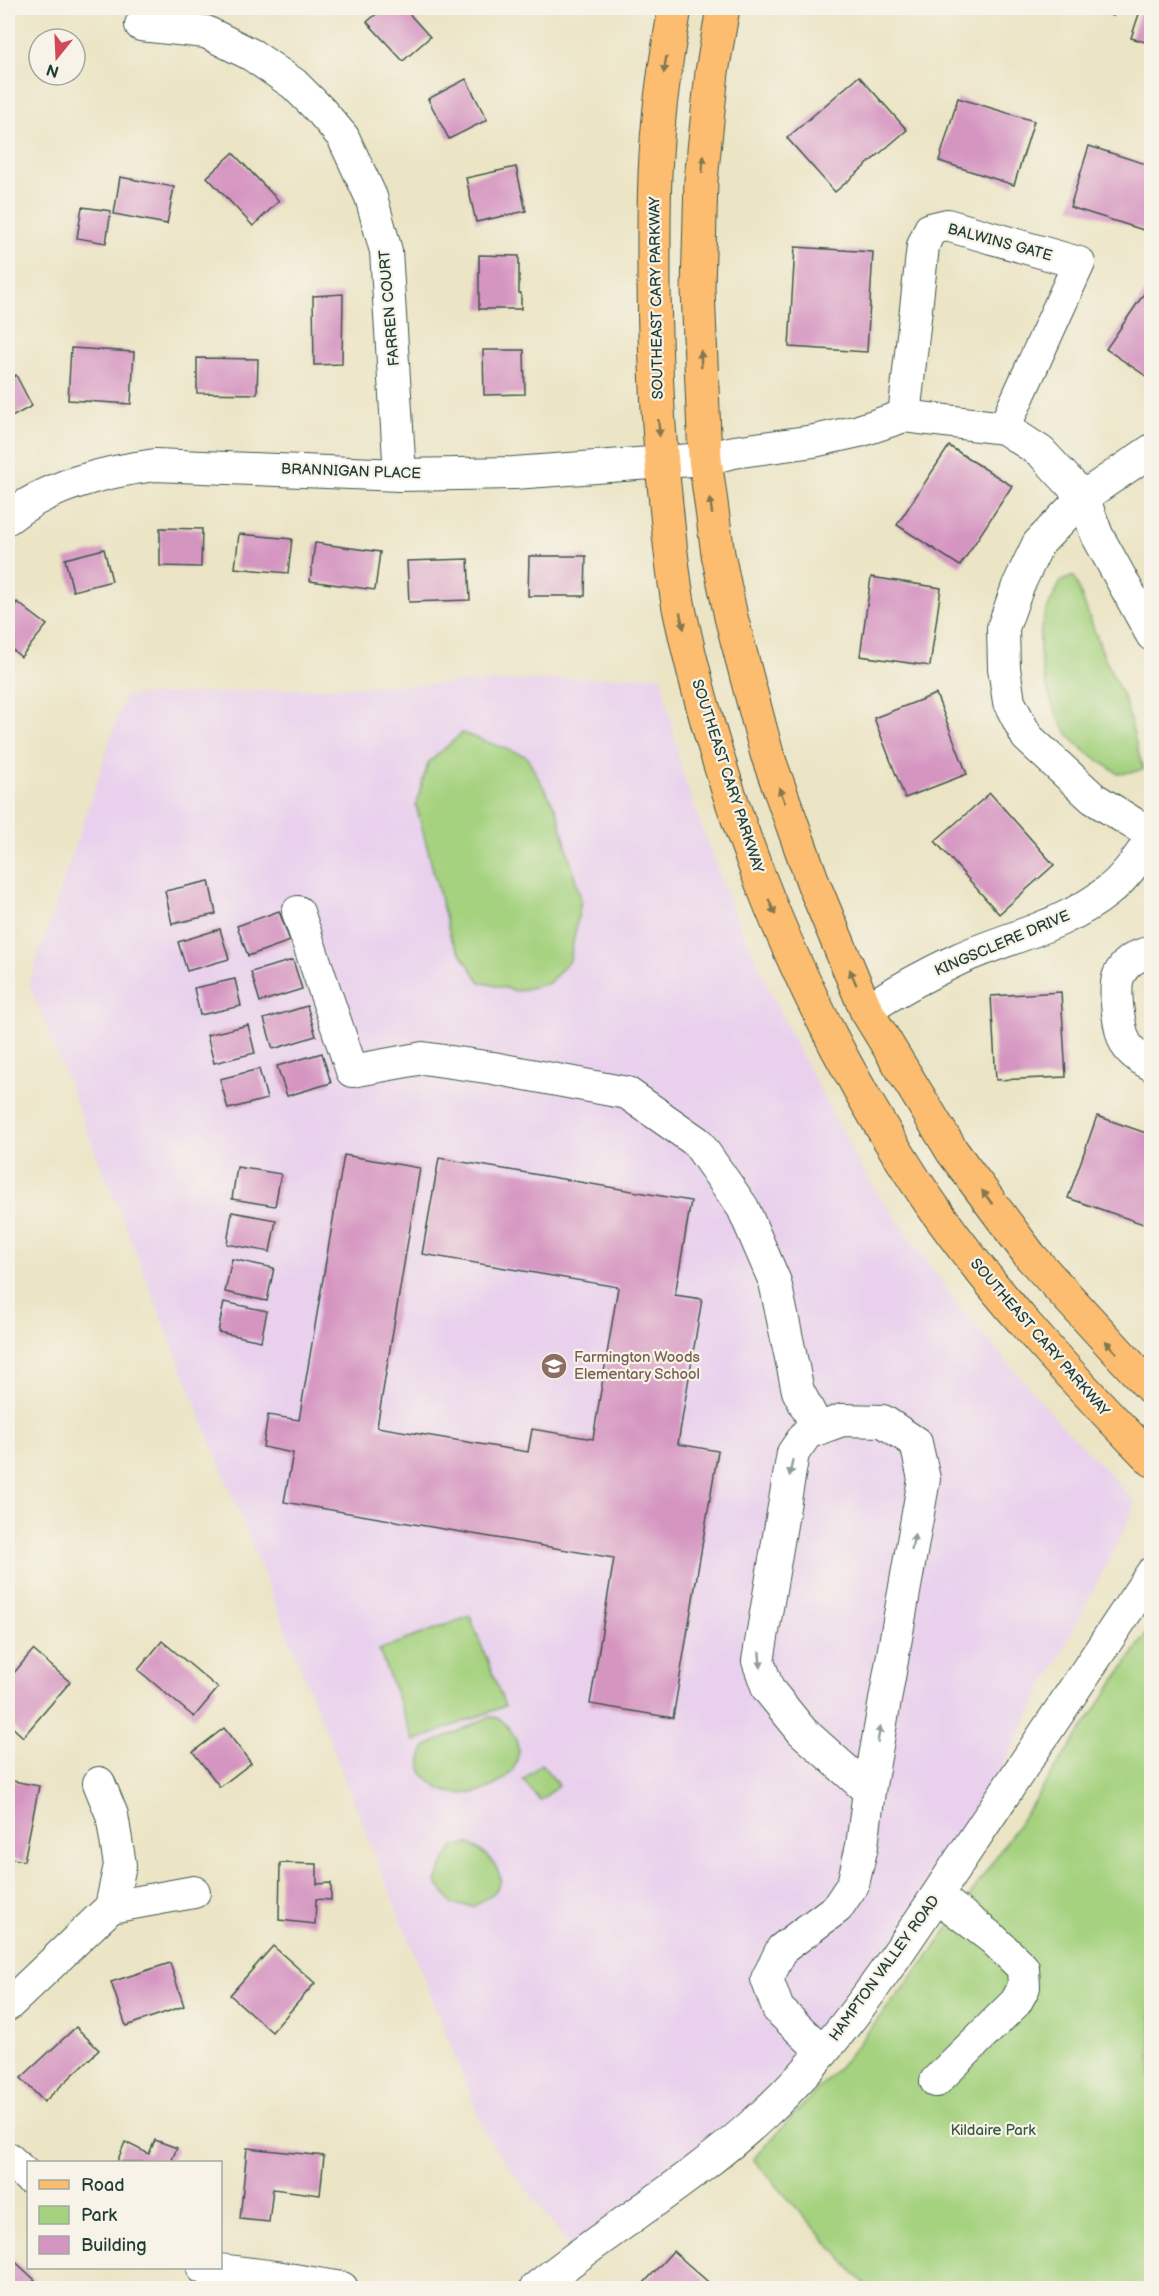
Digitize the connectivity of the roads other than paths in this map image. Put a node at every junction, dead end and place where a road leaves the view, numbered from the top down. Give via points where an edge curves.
1 (675, 8) edge
2 (723, 8) edge
3 (141, 25) dead end
4 (904, 416) junction
5 (1004, 428) junction
6 (1152, 450) edge
7 (705, 459) junction
8 (661, 462) junction
9 (400, 475) junction
10 (1083, 497) junction
11 (8, 518) edge
12 (1152, 635) edge
13 (1152, 837) edge
14 (298, 912) dead end
15 (1152, 952) edge
16 (866, 1010) junction
17 (1152, 1065) edge
18 (1152, 1389) edge
19 (818, 1429) junction
20 (1152, 1460) edge
21 (1152, 1573) edge
22 (99, 1783) dead end
23 (869, 1791) junction
24 (194, 1892) dead end
25 (937, 1896) junction
26 (111, 1907) junction
27 (8, 2005) edge
28 (823, 2052) junction
29 (936, 2081) dead end
30 (8, 2158) edge
31 (27, 2176) edge
32 (211, 2269) edge
33 (342, 2289) edge
34 (536, 2289) edge

1 -> 8 main road, SOUTHEAST CARY PARKWAY via 655,160 655,364
7 -> 2 main road via 698,289 701,180
3 - 9 street, FARREN COURT via 206,32 252,55 294,84 343,137 371,197 386,251
4 - 5 street
4 - 5 street, BALWINS GATE via 923,246 930,229 947,225 1078,263
4 - 7 street via 814,441
5 - 10 street via 1041,452
6 - 10 street, KINGSCLERE DRIVE
7 - 8 street, BRANNIGAN PLACE
16 -> 7 main road via 814,885 767,754 731,617
8 - 9 street, BRANNIGAN PLACE via 514,473
8 -> 20 main road, SOUTHEAST CARY PARKWAY via 679,609 722,768 756,869 829,1033 915,1180 992,1285 1099,1407
9 - 11 street, BRANNIGAN PLACE via 155,465 79,481
10 - 12 street via 1097,535
10 - 13 street, KINGSCLERE DRIVE via 1038,544 1003,628 1010,702 1027,737 1058,768 1093,798
13 - 16 street, KINGSCLERE DRIVE via 1131,868 1108,891 1072,914 959,959
14 - 19 street via 352,1071 423,1058 627,1093 697,1142 743,1208 775,1282 798,1391
15 - 17 street via 1137,955 1117,978 1118,1016 1127,1045 1140,1060
18 -> 16 main road via 1031,1257 952,1151
19 -> 23 street via 807,1433 793,1453 758,1661 768,1689 802,1731
23 -> 19 street via 924,1479 916,1443 883,1421 842,1420
21 - 25 street, HAMPTON VALLEY ROAD
22 - 26 street via 112,1815 120,1865
23 - 28 street via 853,1884 837,1908 782,1949 767,1979 778,2009
24 - 26 street
25 - 28 street, HAMPTON VALLEY ROAD
25 - 29 street via 1023,1968 1024,1987 1016,2002
26 - 27 street
28 - 34 street, HAMPTON VALLEY ROAD via 765,2114 694,2174 577,2255
30 - 31 street
32 - 33 street

